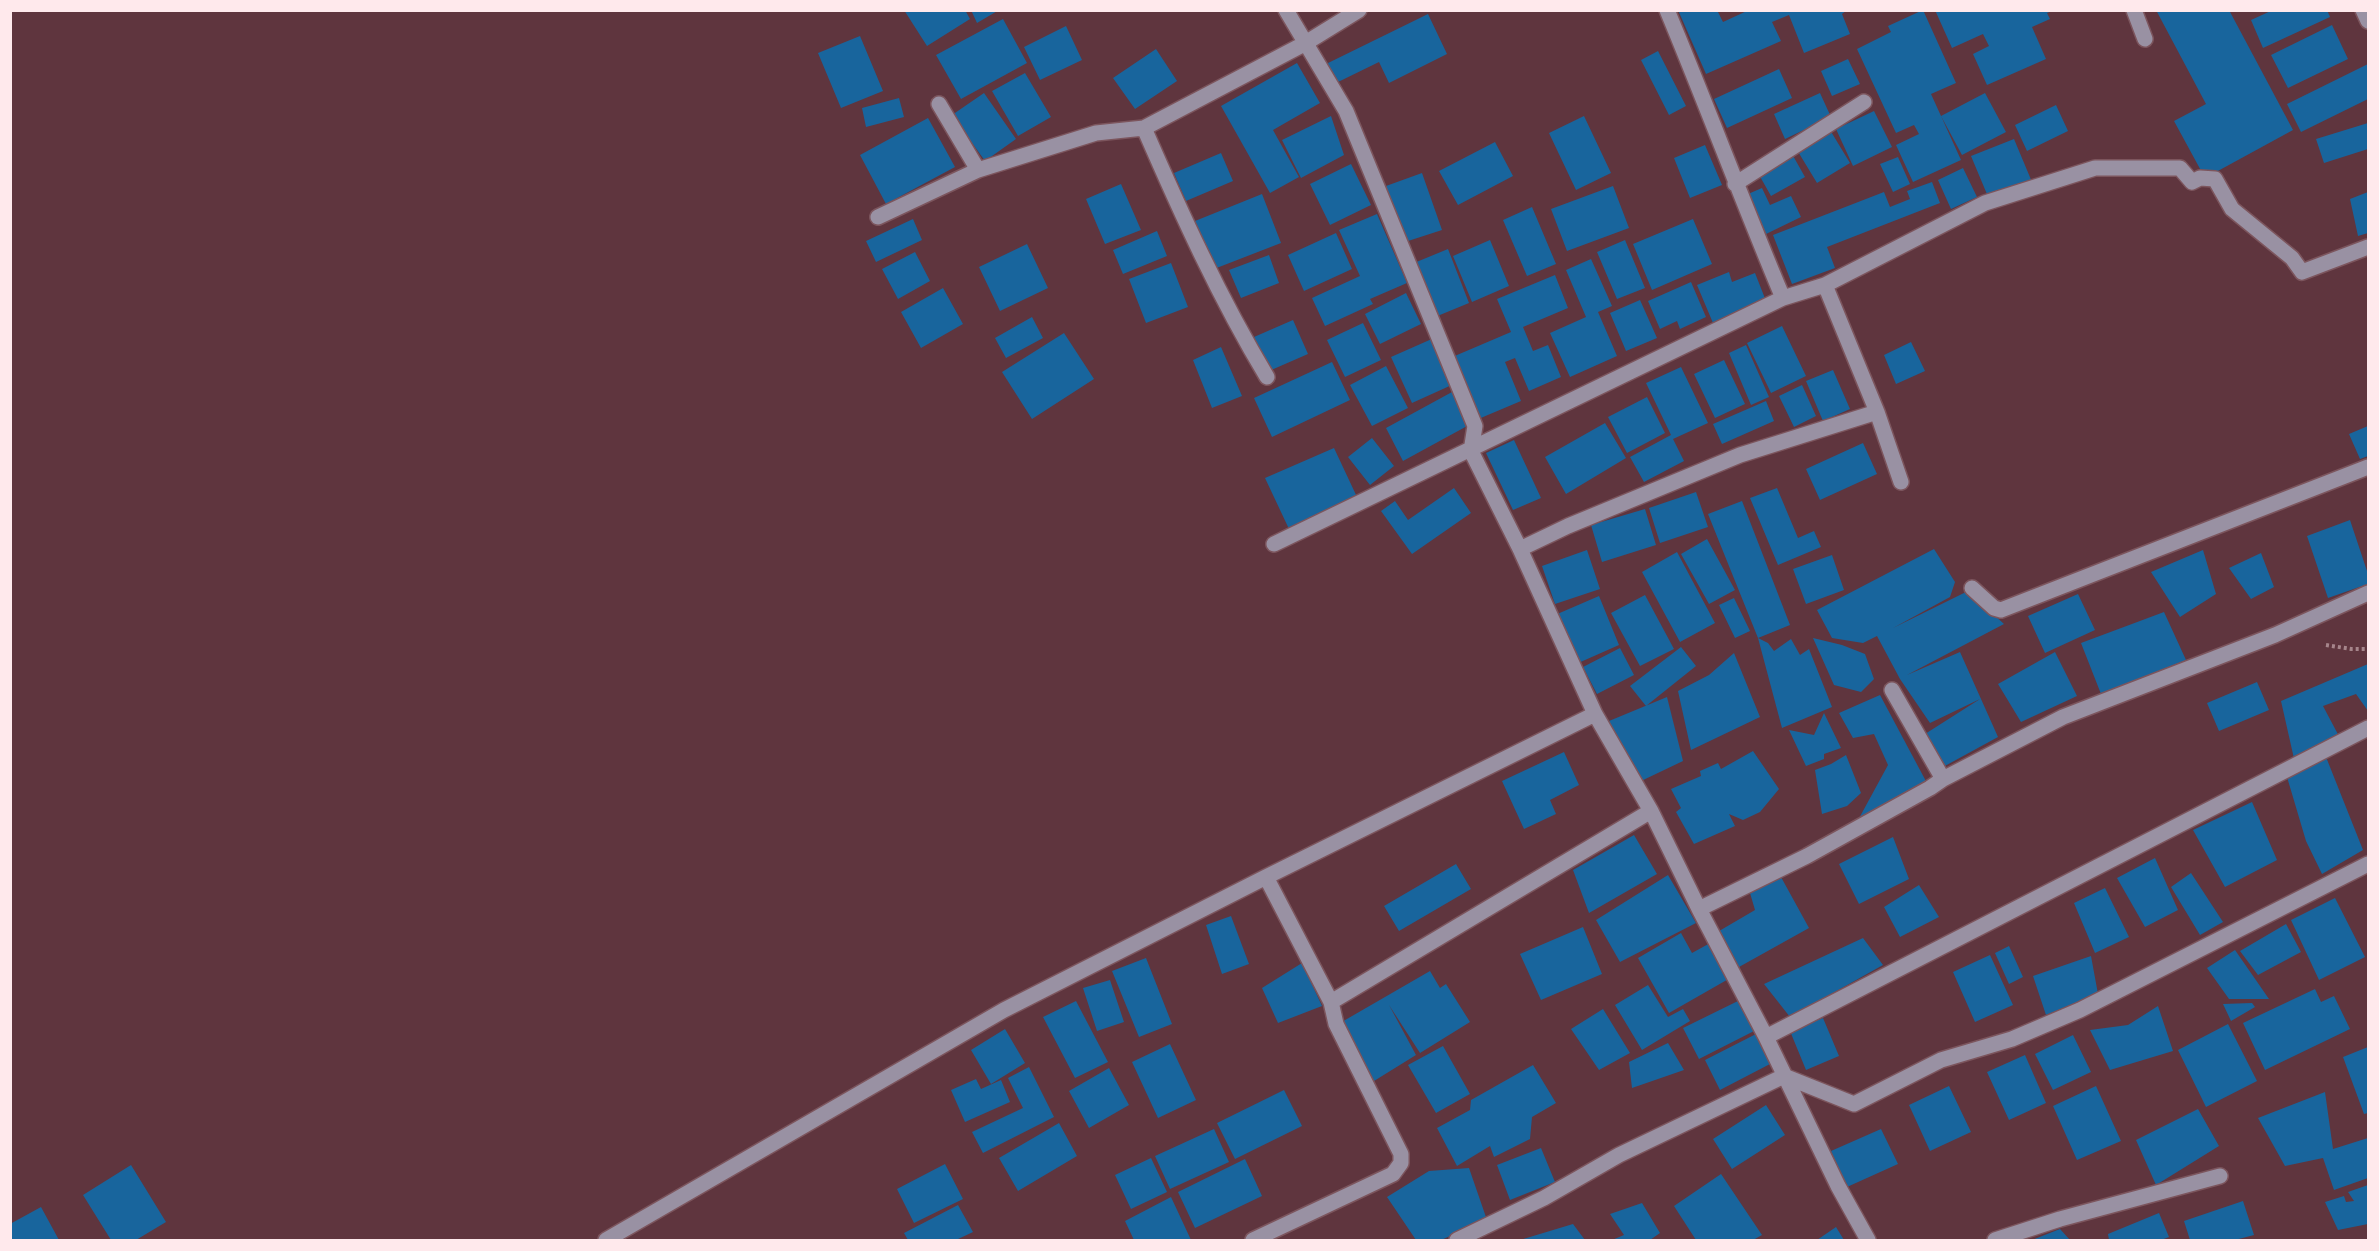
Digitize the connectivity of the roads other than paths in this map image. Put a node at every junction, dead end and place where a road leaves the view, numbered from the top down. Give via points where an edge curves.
1 (1287, 10) edge
2 (1359, 10) edge
3 (1667, 10) edge
4 (2134, 10) edge
5 (2363, 10) edge
6 (2368, 21) edge
7 (2145, 39) dead end
8 (1304, 44) junction
9 (1864, 102) dead end
10 (939, 104) dead end
11 (1144, 128) junction
12 (978, 170) junction
13 (1735, 184) junction
14 (878, 217) dead end
15 (2368, 247) edge
16 (1826, 285) junction
17 (1784, 298) junction
18 (1266, 377) dead end
19 (1877, 412) junction
20 (1471, 451) junction
21 (2368, 467) edge
22 (1901, 482) dead end
23 (1274, 544) dead end
24 (1520, 549) junction
25 (1972, 588) dead end
26 (2368, 593) edge
27 (1892, 690) dead end
28 (1595, 714) junction
29 (2368, 728) edge
30 (1943, 778) junction
31 (1651, 811) junction
32 (2368, 864) edge
33 (1266, 877) junction
34 (1699, 909) junction
35 (1331, 1002) junction
36 (1766, 1037) junction
37 (1784, 1076) junction
38 (2220, 1176) dead end
39 (606, 1240) edge
40 (1252, 1240) edge
41 (1457, 1240) edge
42 (1868, 1240) edge
43 (1995, 1240) edge

1 - 8 street
2 - 8 street
3 - 13 street
4 - 7 street
5 - 6 street
8 - 11 street
8 - 20 street via 1347,111 1475,426
9 - 13 street
10 - 12 street
11 - 12 street via 1096,133
11 - 18 street via 1233,320
12 - 14 street
13 - 17 street
15 - 16 street via 2302,272 2292,258 2232,209 2215,179 2192,182 2180,168 2096,168 1984,203
16 - 17 street
16 - 19 street
17 - 20 street
19 - 22 street
19 - 24 street via 1740,455 1568,525
20 - 23 street
20 - 24 street
21 - 25 street via 2001,610 1994,609
24 - 28 street
26 - 30 street via 2275,635 2063,717
27 - 30 street
28 - 31 street
28 - 33 street
29 - 36 street
30 - 34 street via 1807,856
31 - 34 street
31 - 35 street
32 - 37 street via 2080,1010 2012,1039 1941,1060 1854,1104
33 - 35 street
33 - 39 street via 1004,1010
34 - 36 street
35 - 40 street via 1336,1024 1401,1154 1401,1163 1393,1174
36 - 37 street
37 - 41 street via 1619,1155 1544,1198
37 - 42 street
38 - 43 street

